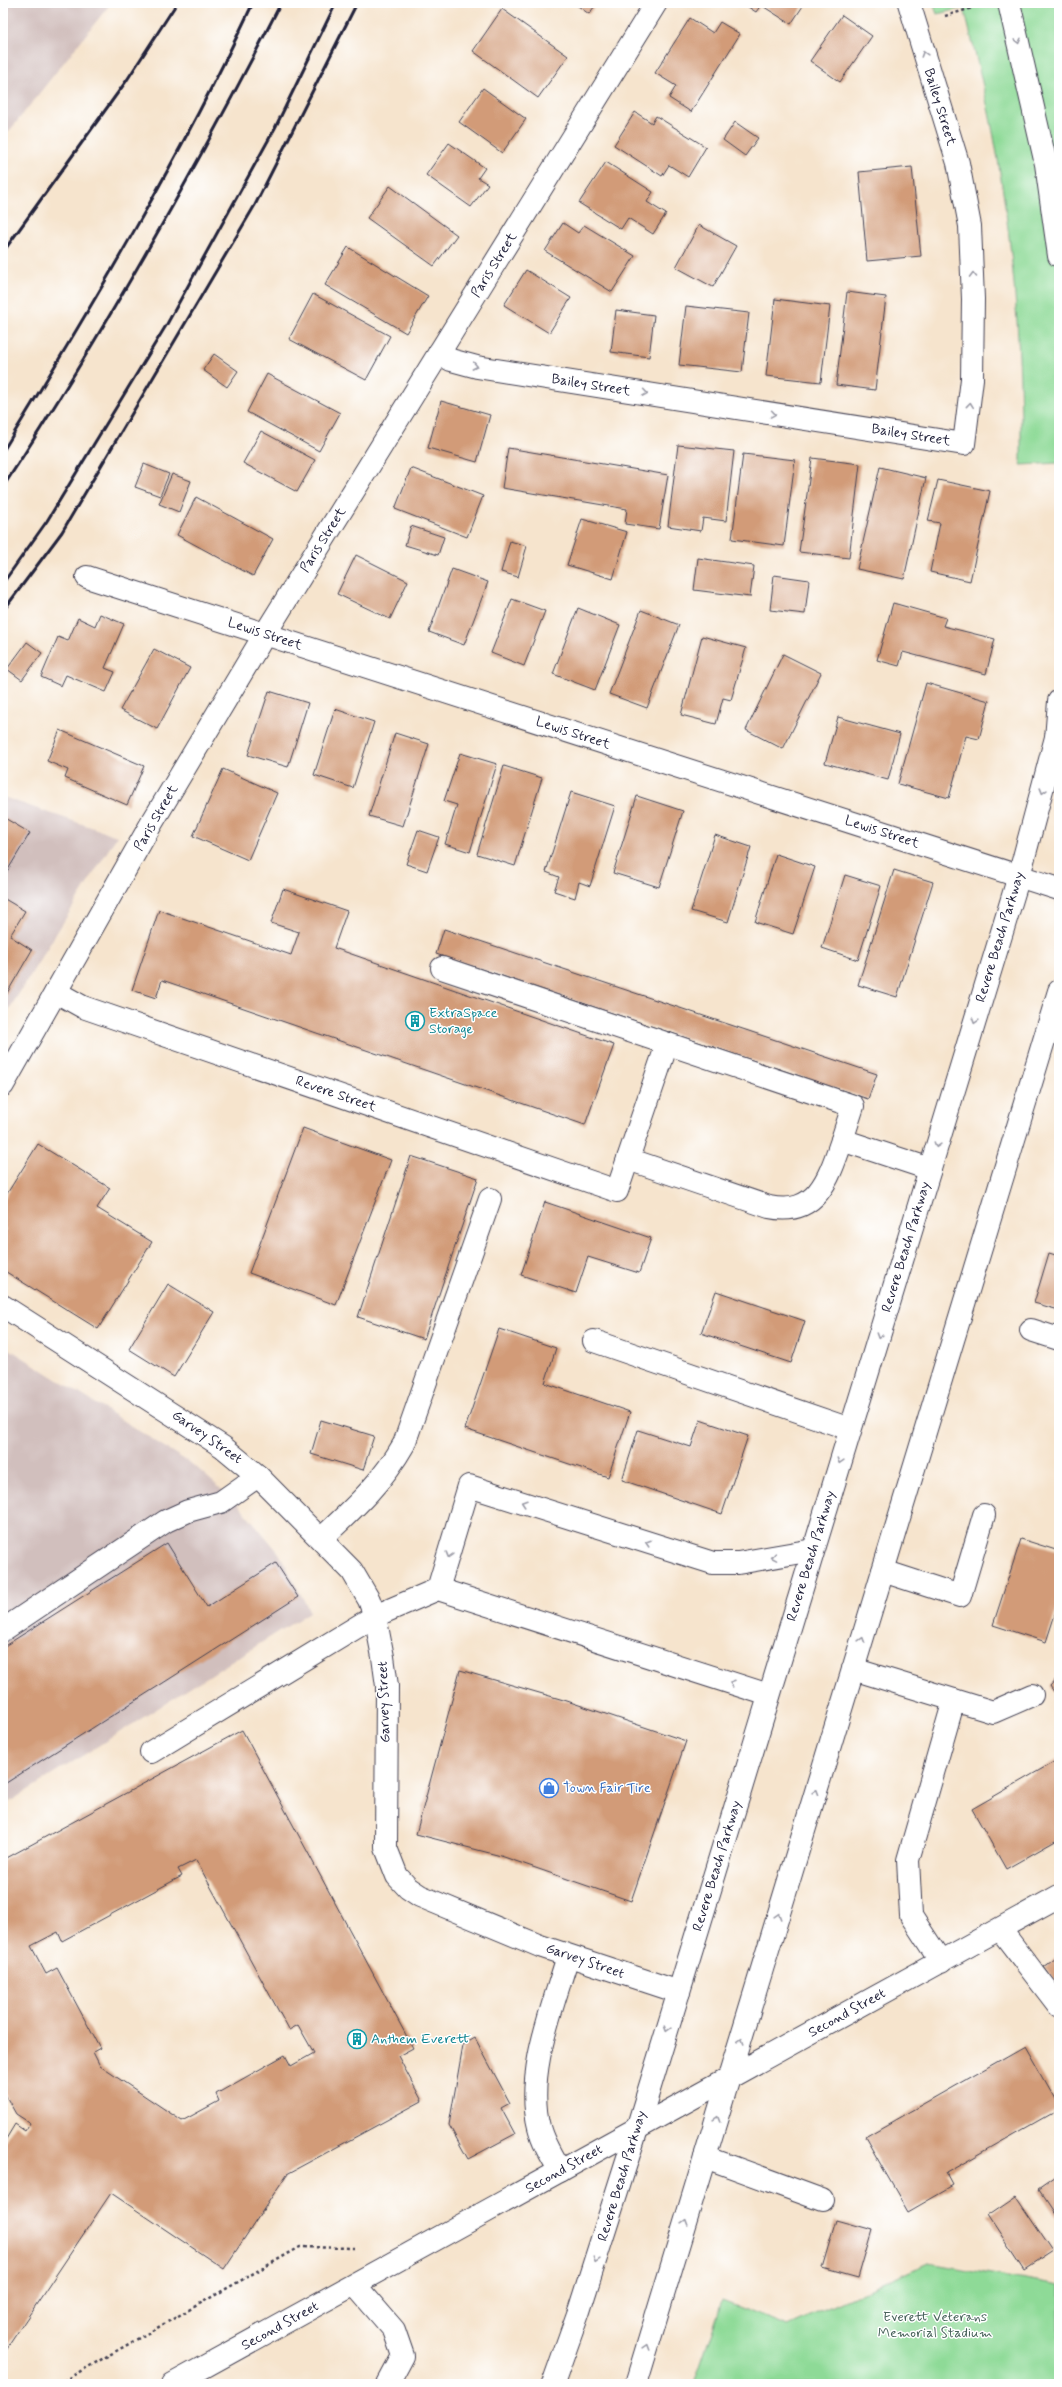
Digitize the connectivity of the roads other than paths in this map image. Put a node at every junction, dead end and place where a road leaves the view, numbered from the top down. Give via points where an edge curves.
1 (656, 3) edge
2 (908, 3) edge
3 (1009, 3) edge
4 (1059, 256) edge
5 (438, 353) junction
6 (87, 577) dead end
7 (265, 634) junction
8 (1059, 702) edge
9 (1058, 733) edge
10 (1019, 876) junction
11 (1059, 889) edge
12 (442, 968) dead end
13 (1059, 991) edge
14 (56, 992) junction
15 (667, 1044) junction
16 (3, 1085) edge
17 (842, 1140) junction
18 (628, 1159) junction
19 (930, 1169) junction
20 (490, 1199) dead end
21 (3, 1306) edge
22 (1031, 1330) dead end
23 (1059, 1339) edge
24 (594, 1341) dead end
25 (850, 1429) junction
26 (258, 1476) junction
27 (984, 1515) dead end
28 (321, 1539) junction
29 (813, 1550) junction
30 (883, 1571) junction
31 (438, 1589) junction
32 (376, 1616) junction
33 (3, 1630) edge
34 (853, 1669) junction
35 (769, 1695) junction
36 (1032, 1695) dead end
37 (954, 1700) junction
38 (150, 1752) dead end
39 (1059, 1896) edge
40 (1000, 1929) junction
41 (568, 1956) junction
42 (941, 1962) junction
43 (679, 1992) junction
44 (1059, 2006) edge
45 (730, 2078) junction
46 (637, 2129) junction
47 (705, 2156) junction
48 (560, 2171) junction
49 (822, 2200) dead end
50 (355, 2284) junction
51 (173, 2384) edge
52 (388, 2384) edge
53 (553, 2384) edge
54 (636, 2384) edge

1 - 5 main road, Paris Street
5 -> 2 main road, Bailey Street via 451,360 477,367 964,444 972,379 973,299 970,226 958,163
3 -> 4 main road via 1046,164
5 - 7 main road, Paris Street
6 - 7 main road, Lewis Street
7 - 10 main road, Lewis Street
7 - 14 main road, Paris Street via 150,826
8 - 9 main road, Revere Beach Parkway
9 -> 10 main road, Revere Beach Parkway
10 - 11 main road, Lewis Street
10 -> 19 main road, Revere Beach Parkway
12 - 15 main road
13 - 30 main road
14 - 16 main road, Paris Street
14 - 18 main road, Revere Street via 84,1007 617,1191
15 - 17 main road via 853,1106
15 - 18 main road
17 - 18 main road via 824,1185 803,1206 791,1209 769,1207
17 - 19 main road
19 -> 25 main road, Revere Beach Parkway
20 - 28 main road via 404,1444 375,1487
21 - 26 main road, Garvey Street via 206,1433
22 - 23 main road
24 - 25 main road
25 -> 29 main road, Revere Beach Parkway
26 - 28 main road, Garvey Street
26 - 33 main road via 221,1502 188,1511 166,1521
27 - 30 main road via 960,1596
28 - 32 main road, Garvey Street via 355,1576 370,1600
29 -> 31 main road via 738,1563 713,1563 469,1486
29 - 35 main road, Revere Beach Parkway
34 -> 30 main road
31 - 32 main road
35 -> 31 main road
32 - 38 main road
32 - 41 main road, Garvey Street via 387,1686 384,1834 390,1863 397,1876 420,1896
34 - 37 main road
45 -> 34 main road
35 - 43 main road, Revere Beach Parkway
36 - 37 main road via 993,1712
37 - 42 main road via 908,1860 911,1916
39 - 40 main road, Second Street
40 - 42 main road, Second Street
40 - 44 main road
41 - 43 main road, Garvey Street
41 - 48 main road via 542,2045 536,2090 536,2109 543,2140
42 - 45 main road, Second Street
43 -> 46 main road, Revere Beach Parkway
45 - 46 main road, Second Street
47 -> 45 main road
46 - 48 main road, Second Street
46 -> 53 main road, Revere Beach Parkway
47 - 49 main road
54 -> 47 main road
48 - 50 main road, Second Street
50 - 51 main road, Second Street
50 - 52 main road via 394,2330 403,2356

